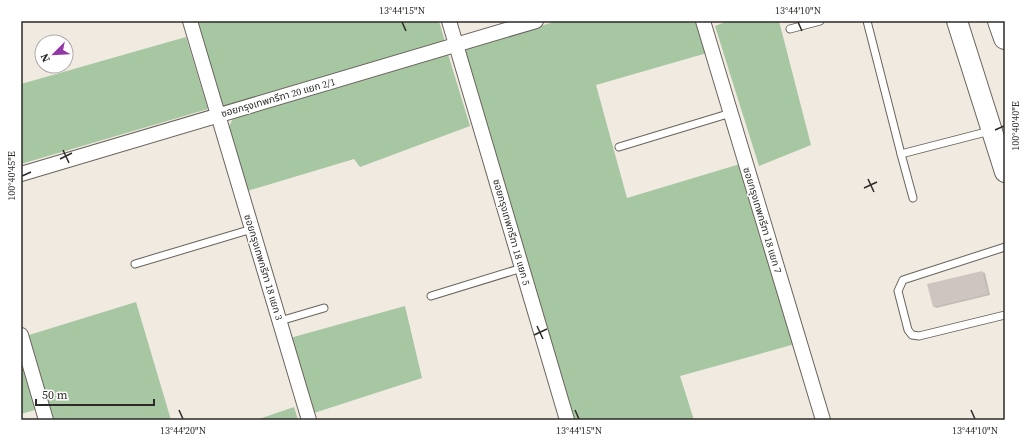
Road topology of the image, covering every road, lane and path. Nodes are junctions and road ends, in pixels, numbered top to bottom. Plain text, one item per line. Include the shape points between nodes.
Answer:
1 (190, 21) edge
2 (449, 21) edge
3 (536, 21) edge
4 (703, 21) edge
5 (820, 21) edge
6 (867, 21) edge
7 (957, 21) edge
8 (1000, 21) edge
9 (790, 29) dead end
10 (1005, 38) edge
11 (456, 44) junction
12 (731, 112) junction
13 (218, 114) junction
14 (992, 131) junction
15 (619, 147) dead end
16 (901, 154) junction
17 (1005, 172) edge
18 (21, 174) edge
19 (913, 198) dead end
20 (252, 229) junction
21 (1005, 247) edge
22 (135, 264) dead end
23 (522, 268) junction
24 (431, 296) dead end
25 (324, 308) dead end
26 (1005, 316) edge
27 (280, 321) junction
28 (21, 335) edge
29 (46, 420) edge
30 (309, 420) edge
31 (567, 420) edge
32 (823, 420) edge

1 - 13 street, ซอยกรุงเทพกรีฑา 18 แยก 3
2 - 11 street, ซอยกรุงเทพกรีฑา 18 แยก 5
3 - 11 street, ซอยกรุงเทพกรีฑา 20 แยก 2/1
4 - 12 street, ซอยกรุงเทพกรีฑา 18 แยก 7
5 - 9 lane
6 - 16 lane
7 - 14 main road
8 - 10 highway
11 - 13 street, ซอยกรุงเทพกรีฑา 20 แยก 2/1
11 - 23 street, ซอยกรุงเทพกรีฑา 18 แยก 5
12 - 15 lane
12 - 32 street, ซอยกรุงเทพกรีฑา 18 แยก 7
13 - 18 street, ซอยกรุงเทพกรีฑา 20 แยก 2/1
13 - 20 street, ซอยกรุงเทพกรีฑา 18 แยก 3
14 - 16 lane
14 - 17 main road
16 - 19 lane
20 - 22 lane
20 - 27 street, ซอยกรุงเทพกรีฑา 18 แยก 3
21 - 26 lane via 903,280 898,291 908,330 912,335 919,336
23 - 24 lane
23 - 31 street, ซอยกรุงเทพกรีฑา 18 แยก 5
25 - 27 lane
27 - 30 street, ซอยกรุงเทพกรีฑา 18 แยก 3
28 - 29 street

